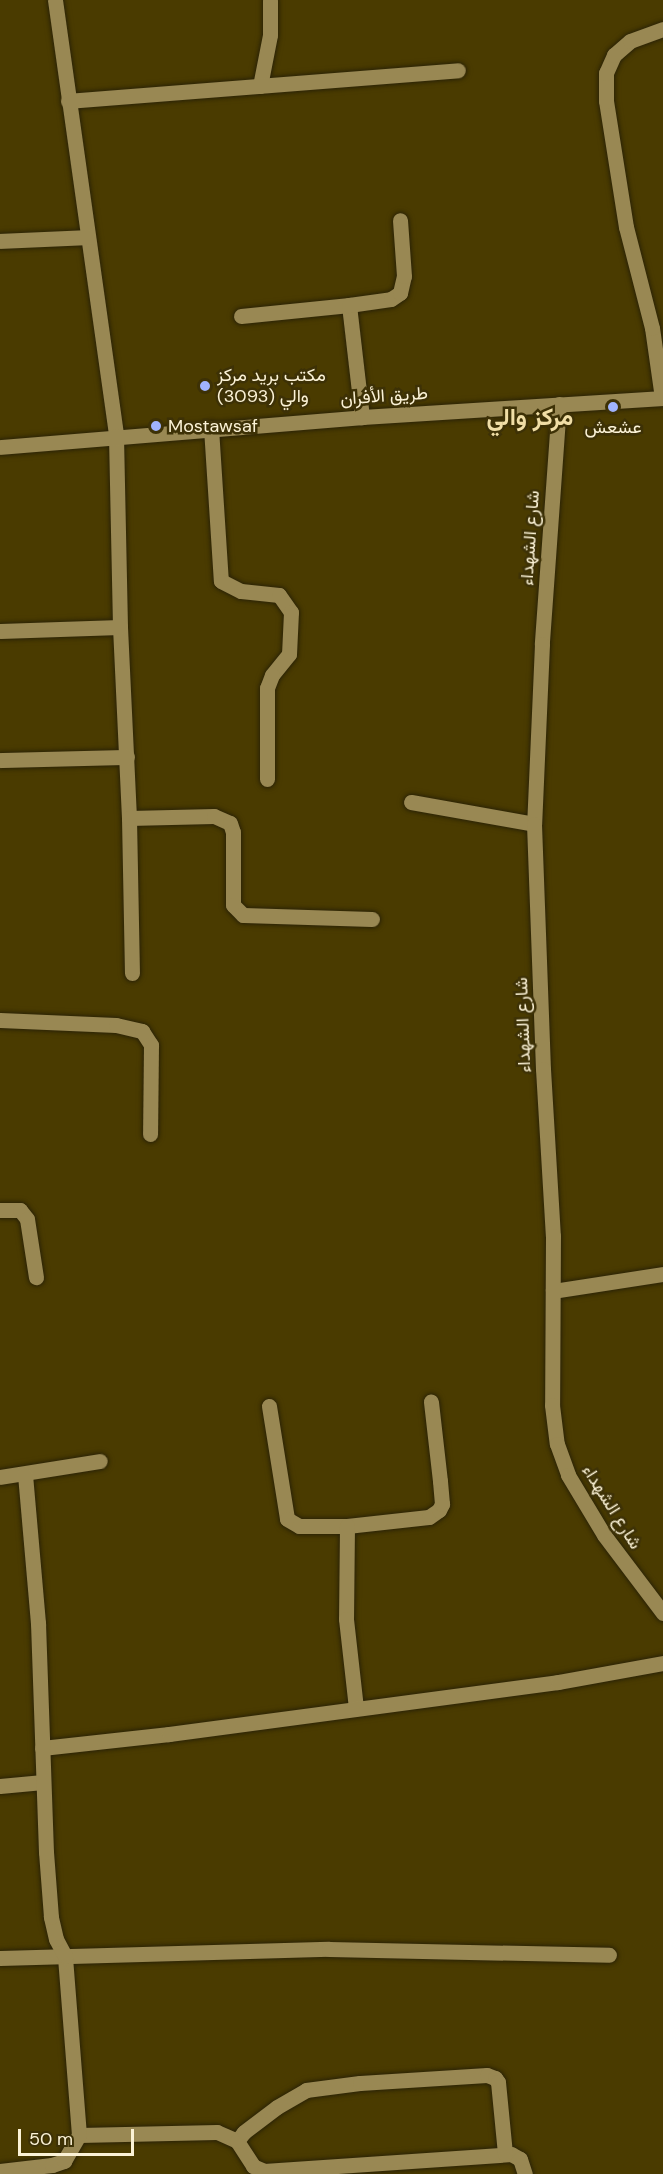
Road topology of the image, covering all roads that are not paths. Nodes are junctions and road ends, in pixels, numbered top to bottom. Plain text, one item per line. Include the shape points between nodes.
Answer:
1 (55, 0) edge
2 (270, 0) edge
3 (663, 29) edge
4 (458, 70) dead end
5 (260, 86) junction
6 (68, 101) junction
7 (400, 220) dead end
8 (88, 237) junction
9 (0, 241) edge
10 (349, 305) junction
11 (241, 316) dead end
12 (662, 398) edge
13 (559, 404) junction
14 (362, 417) junction
15 (211, 428) junction
16 (116, 436) junction
17 (0, 447) edge
18 (120, 627) junction
19 (0, 631) edge
20 (127, 757) junction
21 (0, 760) edge
22 (267, 779) dead end
23 (411, 802) dead end
24 (129, 818) junction
25 (534, 824) junction
26 (372, 919) dead end
27 (132, 973) dead end
28 (0, 1020) edge
29 (150, 1134) dead end
30 (0, 1210) edge
31 (663, 1275) edge
32 (36, 1276) dead end
33 (554, 1291) junction
34 (431, 1402) dead end
35 (268, 1406) dead end
36 (100, 1461) dead end
37 (26, 1475) junction
38 (0, 1477) edge
39 (347, 1526) junction
40 (663, 1614) edge
41 (663, 1663) edge
42 (356, 1708) junction
43 (42, 1748) junction
44 (43, 1782) junction
45 (0, 1786) edge
46 (609, 1955) dead end
47 (65, 1956) junction
48 (0, 1958) edge
49 (79, 2135) junction
50 (237, 2141) junction
51 (506, 2154) junction
52 (364, 2170) edge
53 (0, 2171) edge
54 (525, 2174) edge

1 - 6 street
2 - 5 street via 270,35
3 - 12 street via 630,41 614,55 606,73 606,101 626,227 652,328
4 - 5 street
5 - 6 street
6 - 8 street
7 - 10 street via 404,276 400,293
8 - 9 street
8 - 16 street
10 - 11 street
10 - 14 street
12 - 13 street, طريق الأفران
13 - 14 street, طريق الأفران
13 - 25 street, شارع الشهداء
14 - 15 street, طريق الأفران
15 - 16 street, طريق الأفران
15 - 22 street via 221,581 241,591 279,595 291,612 289,654 267,688
16 - 17 street, طريق الأفران
16 - 18 street
18 - 19 street
18 - 20 street
20 - 21 street
20 - 24 street
23 - 25 street
24 - 26 street via 214,816 230,823 233,905 243,915
24 - 27 street
25 - 33 street, شارع الشهداء
28 - 29 street via 116,1025 142,1031 151,1045
30 - 32 street via 21,1210 27,1219
31 - 33 street
33 - 40 street, شارع الشهداء via 552,1405 556,1444 568,1475 604,1535
34 - 39 street via 440,1481 439,1510 429,1517
35 - 39 street via 288,1519 298,1526
36 - 37 street
37 - 38 street
37 - 43 street via 38,1623
39 - 42 street via 346,1619
41 - 42 street via 558,1682
42 - 43 street
43 - 44 street
44 - 45 street
44 - 47 street via 51,1917
46 - 47 street via 329,1949
47 - 48 street
47 - 49 street
49 - 50 street via 217,2132
49 - 53 street via 63,2160 52,2165
50 - 51 street via 277,2107 306,2090 487,2075 498,2082
50 - 52 street via 258,2170
51 - 52 street
51 - 54 street via 520,2160

